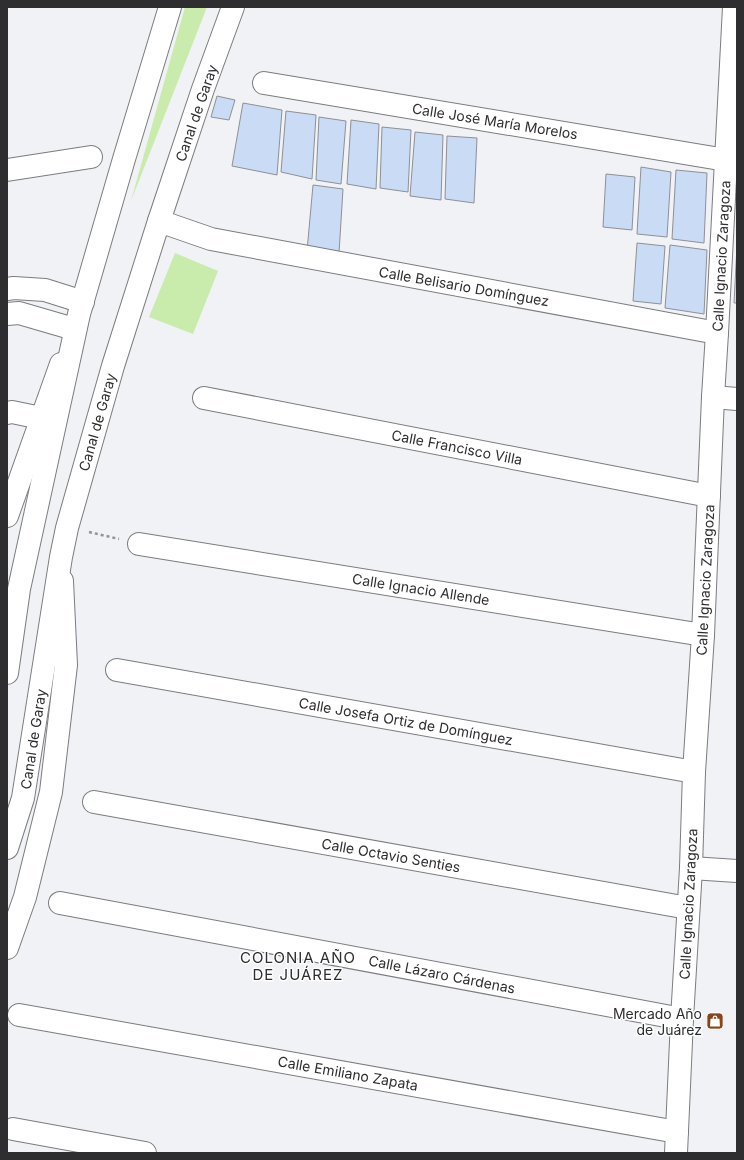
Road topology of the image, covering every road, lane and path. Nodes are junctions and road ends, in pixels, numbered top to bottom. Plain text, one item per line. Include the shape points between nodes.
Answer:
1 (170, 7) edge
2 (233, 7) edge
3 (734, 7) edge
4 (264, 83) dead end
5 (91, 157) dead end
6 (726, 160) junction
7 (7, 170) edge
8 (159, 221) junction
9 (11, 288) edge
10 (13, 313) edge
11 (79, 315) junction
12 (717, 333) junction
13 (713, 397) junction
14 (204, 398) dead end
15 (737, 399) edge
16 (7, 413) edge
17 (41, 418) junction
18 (709, 496) junction
19 (7, 516) edge
20 (67, 528) junction
21 (139, 544) joint
22 (61, 557) junction
23 (703, 635) junction
24 (117, 670) dead end
25 (7, 673) edge
26 (694, 772) junction
27 (94, 802) dead end
28 (7, 848) edge
29 (691, 868) junction
30 (737, 871) edge
31 (60, 903) dead end
32 (688, 908) junction
33 (7, 948) edge
34 (18, 1015) dead end
35 (682, 1019) junction
36 (13, 1129) dead end
37 (677, 1132) junction
38 (146, 1153) edge
39 (676, 1153) edge

1 - 11 main road
2 - 8 main road, Canal de Garay
3 - 6 main road, Calle Ignacio Zaragoza
4 - 6 main road, Calle José María Morelos
5 - 7 main road
6 - 12 main road, Calle Ignacio Zaragoza
8 - 12 main road, Calle Belisario Domínguez via 211,239
8 - 20 main road, Canal de Garay via 113,366
9 - 10 main road
9 - 11 main road via 45,290
10 - 11 main road
11 - 17 main road
11 - 25 main road via 20,589
12 - 13 main road, Calle Ignacio Zaragoza
13 - 15 main road
13 - 18 main road, Calle Ignacio Zaragoza
14 - 18 main road, Calle Francisco Villa
16 - 17 main road
17 - 19 main road
18 - 23 main road, Calle Ignacio Zaragoza
20 - 21 path
20 - 22 main road, Canal de Garay
21 - 23 main road, Calle Ignacio Allende
22 - 28 main road, Canal de Garay via 24,798
22 - 33 main road via 66,665 51,792 24,898
23 - 26 main road, Calle Ignacio Zaragoza
24 - 26 main road, Calle Josefa Ortiz de Domínguez
26 - 29 main road, Calle Ignacio Zaragoza
27 - 32 main road, Calle Octavio Senties
29 - 30 main road
29 - 32 main road, Calle Ignacio Zaragoza
31 - 35 main road, Calle Lázaro Cárdenas
32 - 35 main road, Calle Ignacio Zaragoza
34 - 37 main road, Calle Emiliano Zapata
35 - 37 main road, Calle Ignacio Zaragoza
36 - 38 main road
37 - 39 main road, Calle Ignacio Zaragoza

